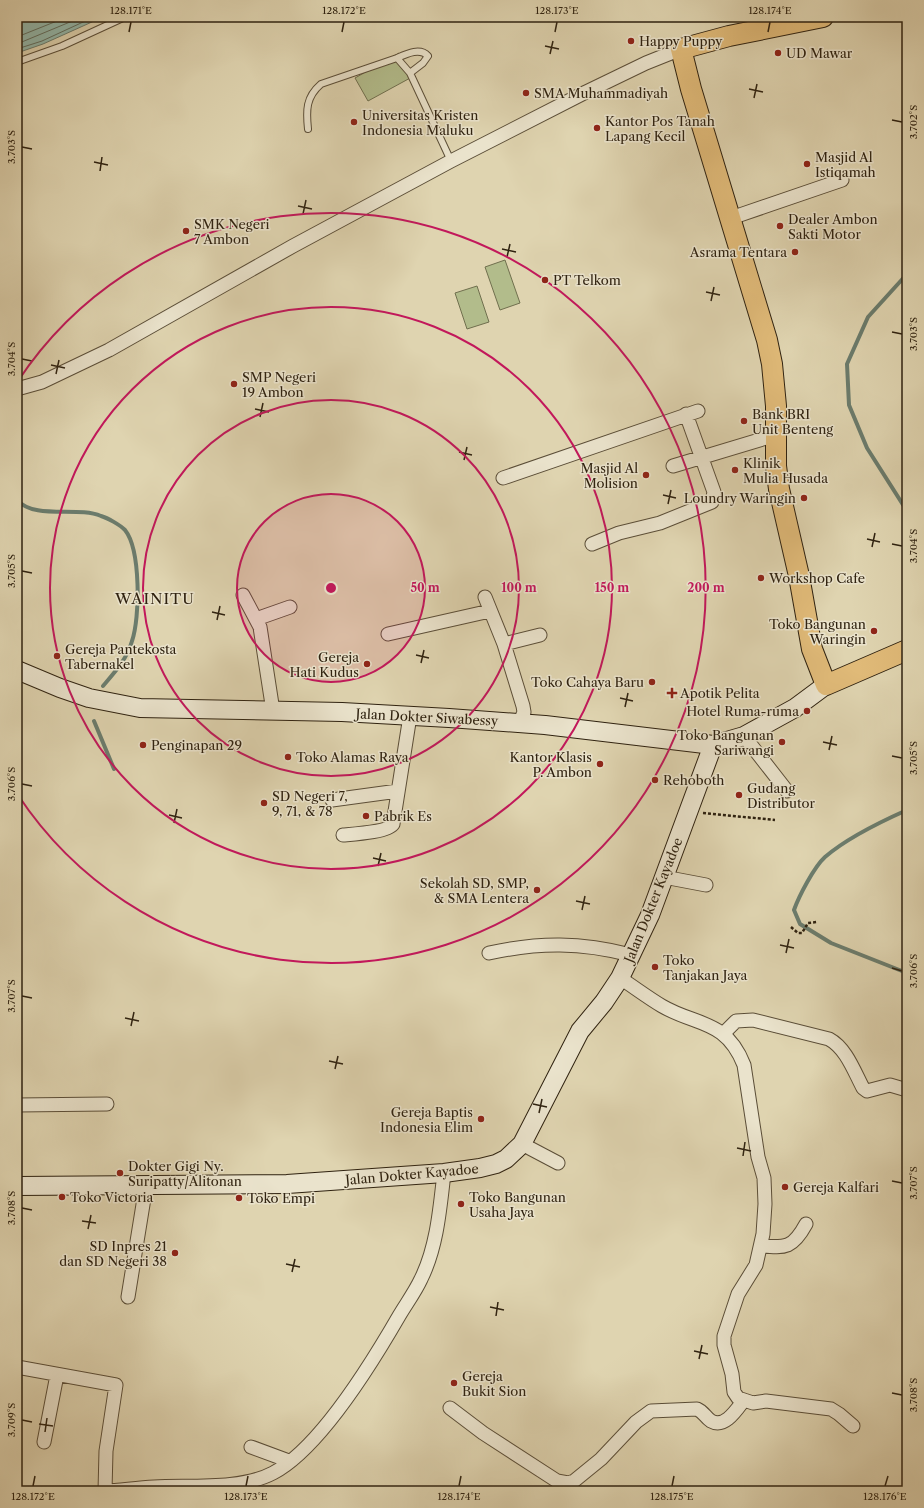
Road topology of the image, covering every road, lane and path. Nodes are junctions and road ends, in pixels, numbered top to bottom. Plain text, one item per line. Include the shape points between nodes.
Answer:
1 (125, 17) edge
2 (823, 17) edge
3 (681, 49) junction
4 (397, 58) junction
5 (17, 62) edge
6 (410, 72) junction
7 (308, 129) dead end
8 (451, 161) junction
9 (842, 180) dead end
10 (731, 218) junction
11 (17, 389) edge
12 (776, 435) junction
13 (703, 457) junction
14 (673, 466) dead end
15 (503, 478) dead end
16 (592, 544) dead end
17 (243, 595) dead end
18 (485, 597) dead end
19 (290, 607) dead end
20 (490, 612) junction
21 (256, 619) junction
22 (388, 634) dead end
23 (540, 635) dead end
24 (504, 644) junction
25 (907, 650) edge
26 (17, 670) edge
27 (826, 684) junction
28 (273, 711) junction
29 (410, 716) junction
30 (520, 722) junction
31 (744, 736) junction
32 (713, 745) junction
33 (398, 791) junction
34 (787, 791) dead end
35 (332, 800) dead end
36 (688, 812) junction
37 (775, 820) dead end
38 (343, 835) dead end
39 (664, 878) junction
40 (706, 885) dead end
41 (817, 922) dead end
42 (791, 927) dead end
43 (488, 953) dead end
44 (631, 955) junction
45 (620, 978) junction
46 (723, 1034) junction
47 (907, 1090) edge
48 (107, 1104) dead end
49 (17, 1105) edge
50 (522, 1144) junction
51 (558, 1163) dead end
52 (444, 1173) junction
53 (17, 1186) edge
54 (146, 1186) junction
55 (806, 1224) dead end
56 (761, 1246) junction
57 (128, 1297) dead end
58 (17, 1368) edge
59 (57, 1375) junction
60 (744, 1400) junction
61 (450, 1408) dead end
62 (853, 1426) dead end
63 (44, 1442) dead end
64 (251, 1447) dead end
65 (289, 1461) junction
66 (556, 1486) edge
67 (98, 1491) edge
68 (110, 1491) edge

1 - 5 lane via 62,46
2 - 3 main road via 729,36
3 - 8 street via 586,92
3 - 10 main road
4 - 6 lane
4 - 6 lane via 418,51 428,56
4 - 7 lane via 321,84 308,101
6 - 8 lane
8 - 11 street via 293,246 109,350 42,382
9 - 10 street
10 - 12 main road via 772,364
12 - 13 street
12 - 27 main road via 776,466 782,504 812,648
13 - 14 street
13 - 15 street via 692,413
13 - 16 street via 714,492 712,502 660,523 619,533
17 - 21 street
18 - 20 street
19 - 21 street
20 - 22 street
20 - 24 street
21 - 28 street via 260,627
23 - 24 street
24 - 30 street via 523,706 524,712
25 - 27 main road
26 - 28 street, Jalan Dokter Siwabessy via 60,688 118,705 158,709
27 - 31 street, Jalan Dokter Siwabessy via 795,708
28 - 29 street, Jalan Dokter Siwabessy
29 - 30 street, Jalan Dokter Siwabessy
29 - 33 street
30 - 32 street, Jalan Dokter Siwabessy
31 - 32 street, Jalan Dokter Siwabessy
31 - 34 street
32 - 36 street, Jalan Dokter Kayadoe
33 - 35 street
33 - 38 street via 391,827
36 - 37 path
36 - 39 street, Jalan Dokter Kayadoe
39 - 40 street
39 - 44 street, Jalan Dokter Kayadoe
41 - 42 path via 808,923 802,933
43 - 44 street via 531,945 554,944 596,947
44 - 45 street, Jalan Dokter Kayadoe
45 - 46 street via 662,1006 704,1022
45 - 50 street, Jalan Dokter Kayadoe via 580,1031
46 - 47 street via 736,1021 753,1020 829,1039 841,1049 867,1091 890,1086
46 - 56 street via 740,1053 746,1072 758,1157 764,1178
48 - 49 street
50 - 51 street
50 - 52 street, Jalan Dokter Kayadoe via 506,1159 496,1164
52 - 54 street, Jalan Dokter Kayadoe via 287,1184
52 - 65 street via 437,1224 421,1279 377,1354 349,1393 313,1439
53 - 54 street, Jalan Dokter Kayadoe
54 - 57 street
55 - 56 street via 794,1243 787,1246
56 - 60 street via 753,1269 738,1294 724,1336 734,1392 738,1398
58 - 59 street
59 - 63 street
59 - 68 street via 116,1385 106,1451
60 - 62 street via 753,1403 806,1405 831,1409
60 - 66 street via 728,1418 716,1422 703,1411 651,1411 574,1481
61 - 66 street
64 - 65 street
65 - 68 street via 273,1473 241,1482
67 - 68 street

